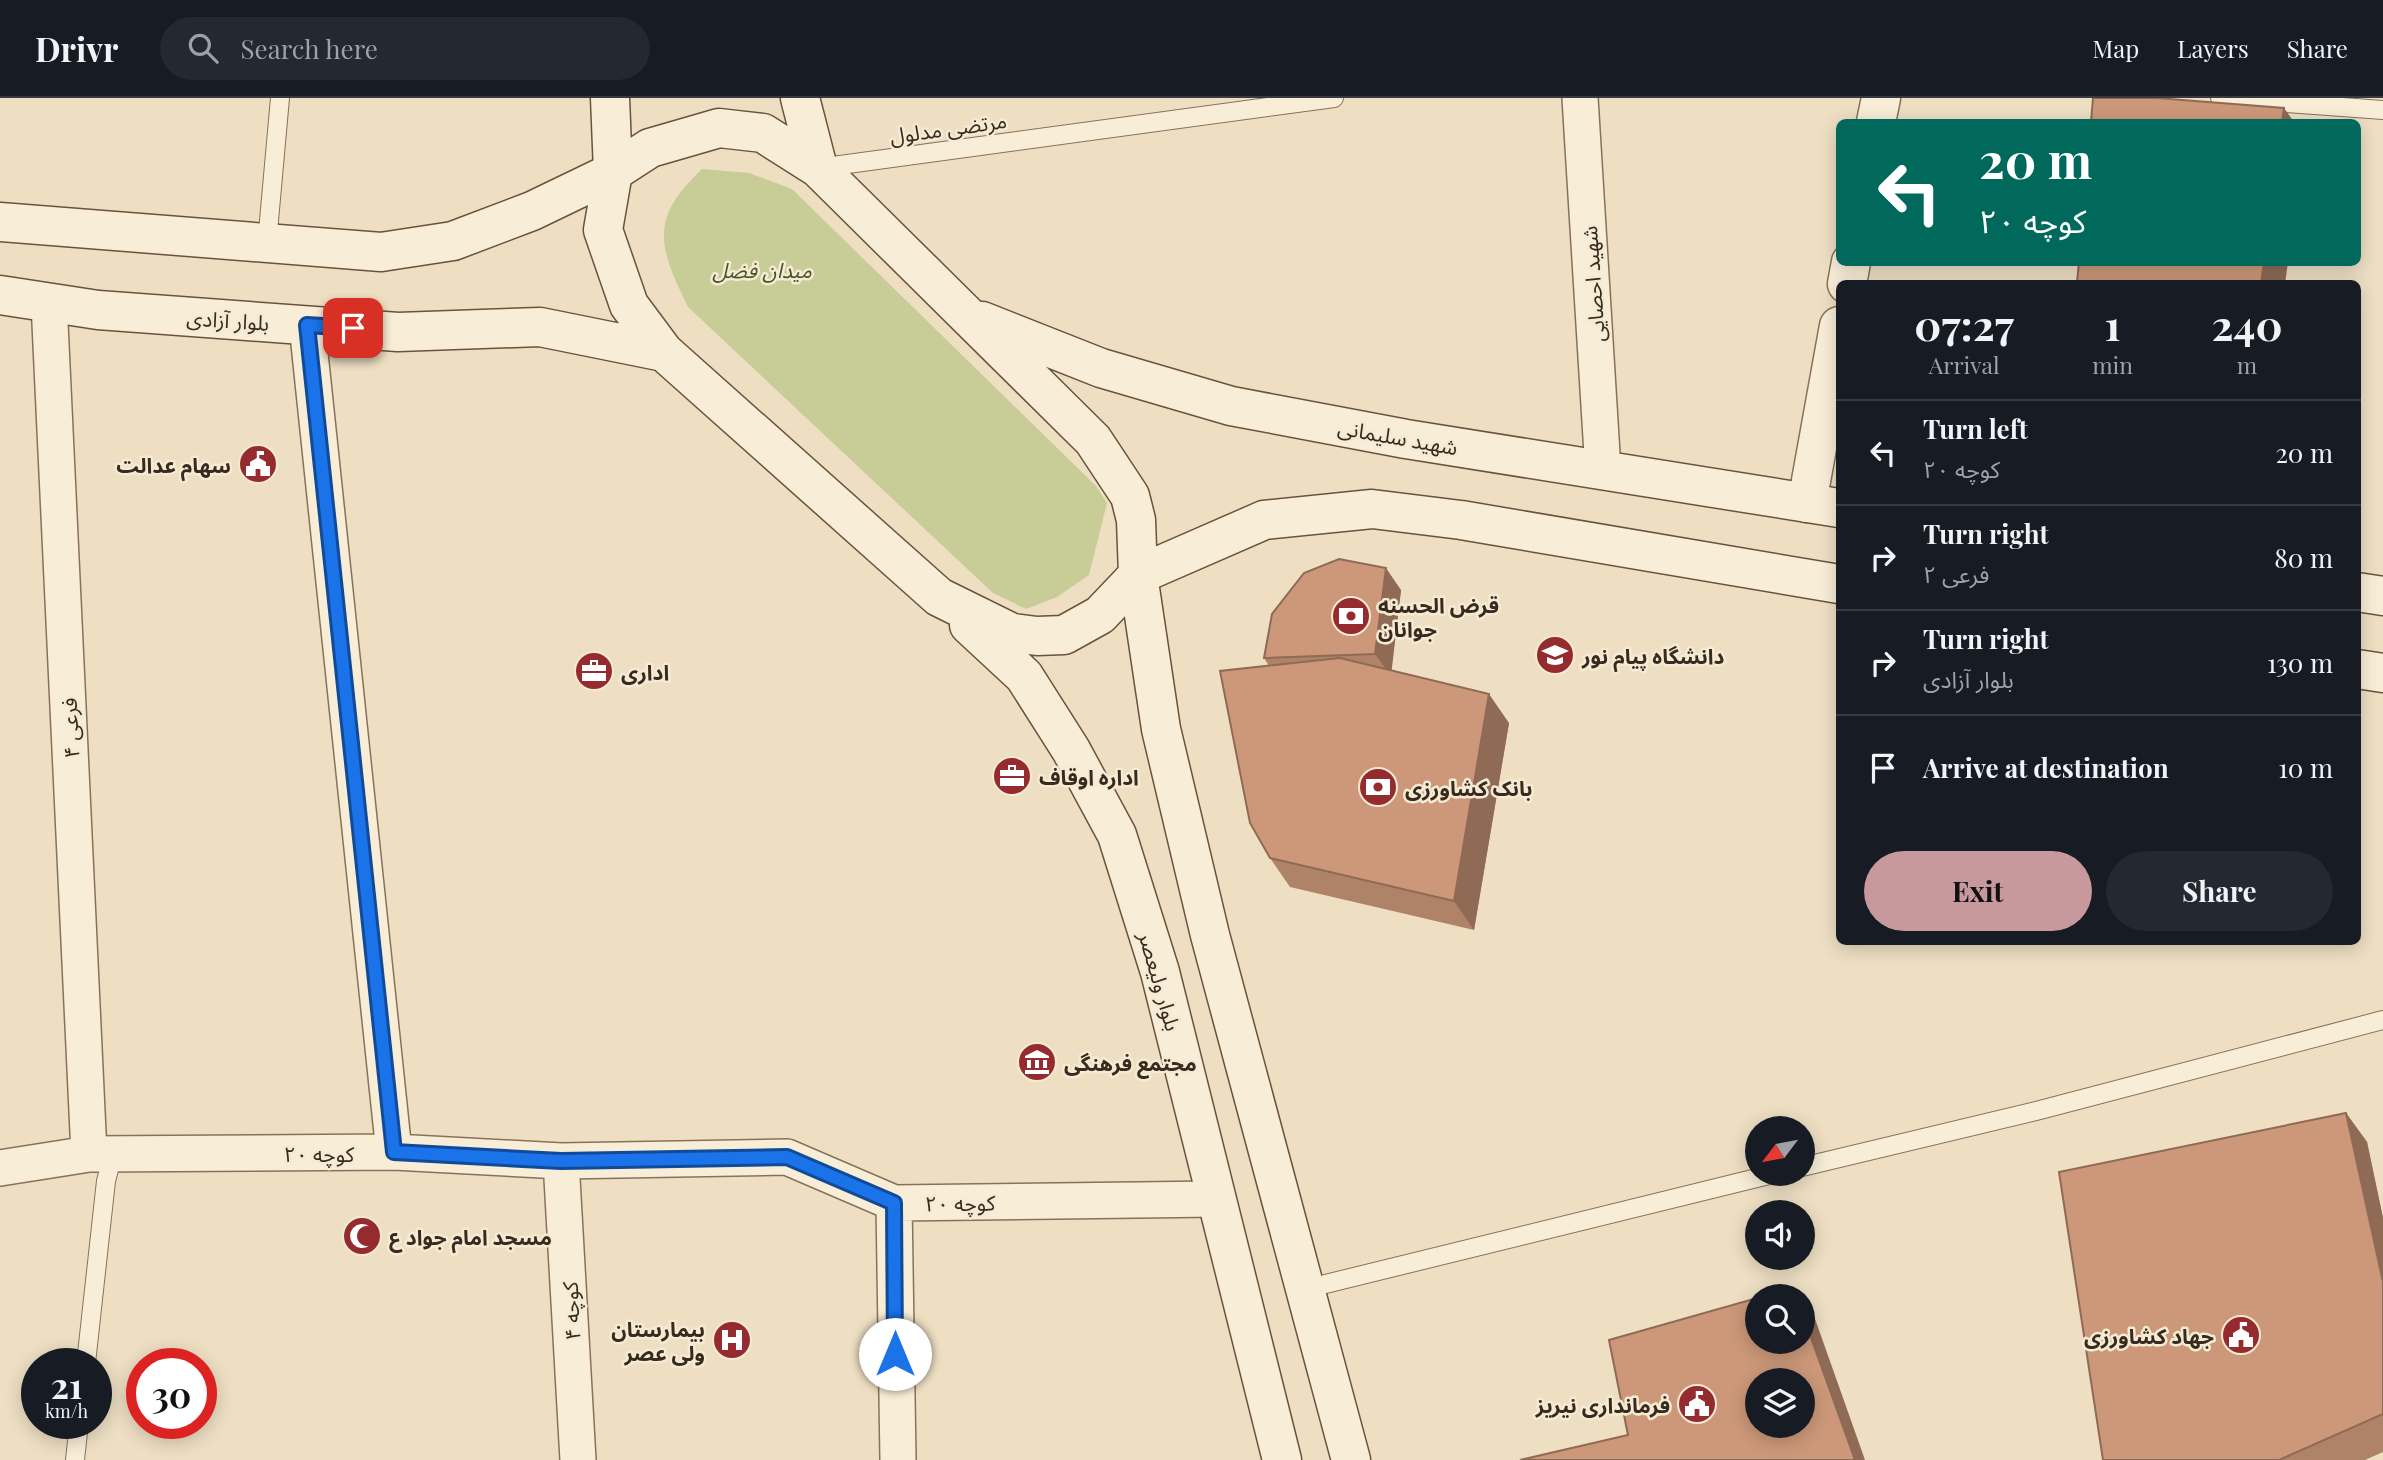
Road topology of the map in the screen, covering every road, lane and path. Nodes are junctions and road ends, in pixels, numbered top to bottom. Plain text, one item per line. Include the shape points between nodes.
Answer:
1 (280, 98) edge
2 (610, 98) edge
3 (800, 98) edge
4 (1334, 98) edge
5 (1580, 98) edge
6 (1881, 98) edge
7 (2220, 98) edge
8 (2324, 101) edge
9 (2383, 110) edge
10 (1877, 119) edge
11 (818, 167) junction
12 (613, 172) junction
13 (0, 222) edge
14 (267, 243) junction
15 (0, 295) edge
16 (49, 302) junction
17 (968, 316) junction
18 (307, 325) junction
19 (664, 352) junction
20 (1836, 360) edge
21 (1603, 470) junction
22 (1823, 506) edge
23 (1138, 575) junction
24 (1836, 583) edge
25 (2361, 593) edge
26 (2383, 596) edge
27 (939, 597) junction
28 (2361, 670) edge
29 (2383, 673) edge
30 (2383, 1020) edge
31 (394, 1152) junction
32 (101, 1154) junction
33 (561, 1161) junction
34 (1815, 1164) edge
35 (0, 1168) edge
36 (1745, 1181) edge
37 (1217, 1199) junction
38 (894, 1203) junction
39 (1305, 1289) junction
40 (88, 1348) edge
41 (77, 1439) edge
42 (75, 1460) edge
43 (578, 1460) edge
44 (898, 1460) edge
45 (1282, 1460) edge
46 (1351, 1460) edge

1 - 14 lane
2 - 12 main road
3 - 11 main road
4 - 11 lane, مرتضی مدلول
5 - 21 street, شهید احصایی
6 - 10 main road
7 - 8 lane
8 - 9 lane
11 - 12 main road via 763,133 719,128 650,148
11 - 17 main road
12 - 14 main road via 532,211 453,241 381,252
12 - 19 main road via 603,230 629,305
13 - 14 main road
15 - 16 main road, بلوار آزادی
16 - 18 main road, بلوار آزادی via 99,310
16 - 32 street, فرعی ۴
17 - 21 main road, شهید سلیمانی via 1101,368 1231,406
17 - 23 main road via 1093,440 1118,476 1130,496 1136,520
18 - 19 main road, بلوار آزادی via 398,332 540,327
18 - 31 street
19 - 27 main road
20 - 22 main road
21 - 22 main road, شهید سلیمانی
23 - 24 main road via 1264,520 1371,509
23 - 27 main road via 1100,615 1064,635 1012,633
23 - 39 main road via 1161,729 1210,934
25 - 26 main road
27 - 37 main road, بلوار ولیعصر via 1024,676 1117,835 1160,972
28 - 29 main road
30 - 34 lane
31 - 32 street, کوچه ۲۰
31 - 33 street, کوچه ۲۰
32 - 35 street, کوچه ۲۰
32 - 40 lane via 106,1181
33 - 38 street, کوچه ۲۰ via 787,1157
33 - 43 street, کوچه ۴
36 - 39 lane
37 - 38 street, کوچه ۲۰
37 - 45 main road, بلوار ولیعصر
38 - 44 street
39 - 46 main road
41 - 42 lane

